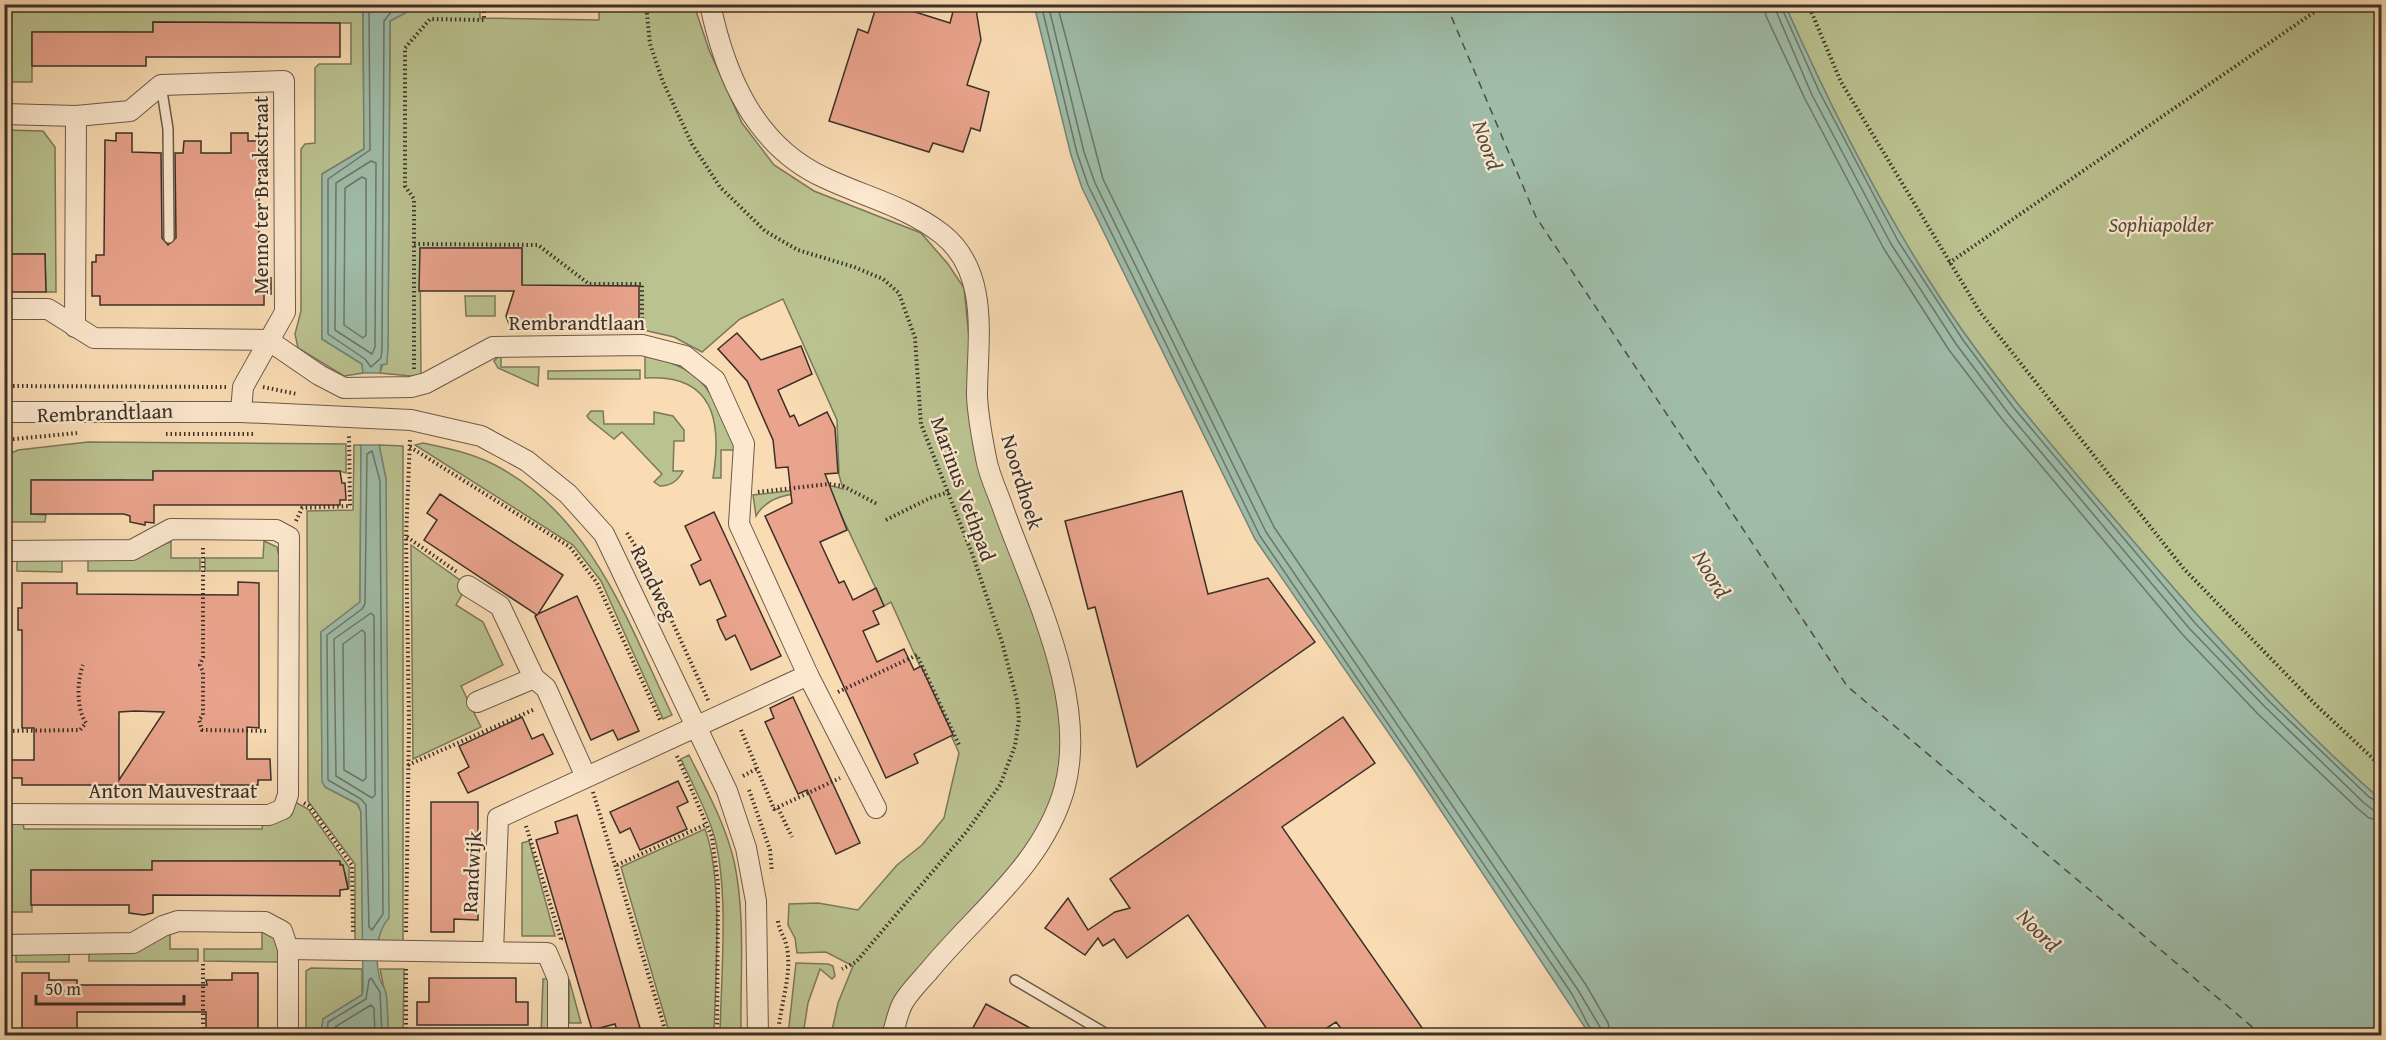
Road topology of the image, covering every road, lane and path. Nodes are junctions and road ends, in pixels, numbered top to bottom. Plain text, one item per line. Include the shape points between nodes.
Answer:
1 (484, 4) edge
2 (646, 4) edge
3 (710, 4) edge
4 (1808, 4) edge
5 (2326, 4) edge
6 (161, 85) junction
7 (4, 114) edge
8 (76, 116) junction
9 (169, 238) dead end
10 (414, 244) junction
11 (1949, 263) junction
12 (4, 309) edge
13 (75, 327) junction
14 (268, 339) junction
15 (651, 346) junction
16 (4, 386) edge
17 (243, 387) junction
18 (411, 387) junction
19 (4, 412) edge
20 (241, 412) junction
21 (353, 426) junction
22 (80, 433) dead end
23 (161, 434) dead end
24 (243, 434) dead end
25 (420, 438) dead end
26 (4, 440) edge
27 (410, 447) junction
28 (739, 491) junction
29 (949, 492) junction
30 (878, 504) dead end
31 (886, 520) dead end
32 (203, 530) junction
33 (289, 537) junction
34 (406, 537) junction
35 (4, 551) edge
36 (468, 586) joint
37 (83, 665) dead end
38 (808, 675) junction
39 (534, 678) junction
40 (821, 700) junction
41 (552, 701) junction
42 (477, 702) dead end
43 (698, 727) junction
44 (741, 730) dead end
45 (4, 731) edge
46 (288, 731) junction
47 (670, 740) junction
48 (959, 745) dead end
49 (408, 765) junction
50 (2382, 767) edge
51 (758, 768) junction
52 (856, 770) junction
53 (743, 776) dead end
54 (586, 777) junction
55 (288, 795) junction
56 (520, 808) junction
57 (778, 808) junction
58 (876, 808) dead end
59 (4, 814) edge
60 (706, 824) junction
61 (792, 837) dead end
62 (617, 866) junction
63 (4, 945) edge
64 (288, 949) junction
65 (354, 951) junction
66 (396, 952) junction
67 (493, 952) junction
68 (547, 953) junction
69 (203, 964) dead end
70 (842, 969) dead end
71 (1015, 980) dead end
72 (203, 1035) edge
73 (288, 1035) edge
74 (406, 1035) edge
75 (558, 1035) edge
76 (667, 1035) edge
77 (717, 1035) edge
78 (758, 1035) edge
79 (892, 1035) edge
80 (1110, 1035) edge

1 - 10 path via 484,20 430,19 405,48 405,186 414,199
2 - 29 path, Marinus Vethpad via 650,44 663,82 692,144 720,187 765,231 790,245 883,279 898,292 915,338 921,424
3 - 79 street, Noordhoek via 734,78 763,133 800,165 826,179 915,214 945,236 967,265 978,303 977,401 986,461 1063,675 1070,712 1071,753 1052,823 1007,887 938,959 904,1002
4 - 11 path via 1841,82
5 - 11 path
6 - 8 street via 130,111
6 - 9 lane via 168,129
6 - 14 street, Menno ter Braakstraat via 284,81 285,312
7 - 8 street
8 - 13 street
10 - 15 path via 538,244 589,284 642,284
10 - 18 path
11 - 50 path via 1980,312 2184,569
12 - 13 street via 48,309
13 - 14 street via 94,338
14 - 17 street, Menno ter Braakstraat
14 - 18 street, Rembrandtlaan via 344,388
15 - 18 street, Rembrandtlaan via 493,347
15 - 28 street, Rembrandtlaan via 686,356 715,380 744,444
16 - 17 path, Rembrandtlaan
17 - 20 street, Menno ter Braakstraat
19 - 20 street, Rembrandtlaan
20 - 21 street, Randweg
21 - 33 path via 350,506 302,508
21 - 43 street, Randweg via 411,420 481,436 527,461 568,494 604,534
22 - 26 path, Rembrandtlaan
23 - 24 path, Rembrandtlaan
25 - 27 path via 410,436
27 - 34 path
27 - 47 path via 570,546 597,583
28 - 30 path via 836,485
28 - 38 street, Rembrandtlaan via 739,524
29 - 31 path
29 - 70 path, Marinus Vethpad via 1002,642 1017,700 1015,746 1000,785 967,831 856,962
32 - 33 street via 276,530
32 - 35 street via 171,530 132,550
32 - 46 path via 203,715 199,720 202,730
33 - 46 street, Anton Mauvestraat
34 - 36 path via 464,577
34 - 49 path
36 - 39 street via 500,606
37 - 45 path via 80,713 86,723 80,730
38 - 40 street, Rembrandtlaan
38 - 43 street, Randwijk
39 - 41 street via 546,688
39 - 42 street
40 - 48 path via 917,655
40 - 52 street, Rembrandtlaan
41 - 49 path
41 - 54 street
43 - 47 street, Randwijk
43 - 78 street, Randweg via 727,791 746,848 756,901
44 - 51 path
46 - 55 street, Anton Mauvestraat
47 - 54 street, Randwijk
47 - 60 path
49 - 66 path
51 - 53 path
51 - 57 path via 774,809
52 - 57 path
52 - 58 street, Rembrandtlaan
54 - 56 street, Randwijk
54 - 62 path via 598,802
55 - 59 street, Anton Mauvestraat via 283,809 269,815
55 - 65 path via 309,806 352,865
56 - 67 street, Randwijk via 498,818
56 - 68 path via 561,939
57 - 61 path
60 - 62 path
60 - 77 path via 712,837 718,883
62 - 76 path
63 - 64 street via 133,943 178,921 255,921 282,931
64 - 65 street
64 - 73 street
65 - 66 street
66 - 67 street
66 - 74 path
67 - 68 street
68 - 75 street via 558,979
69 - 72 path
71 - 80 lane

